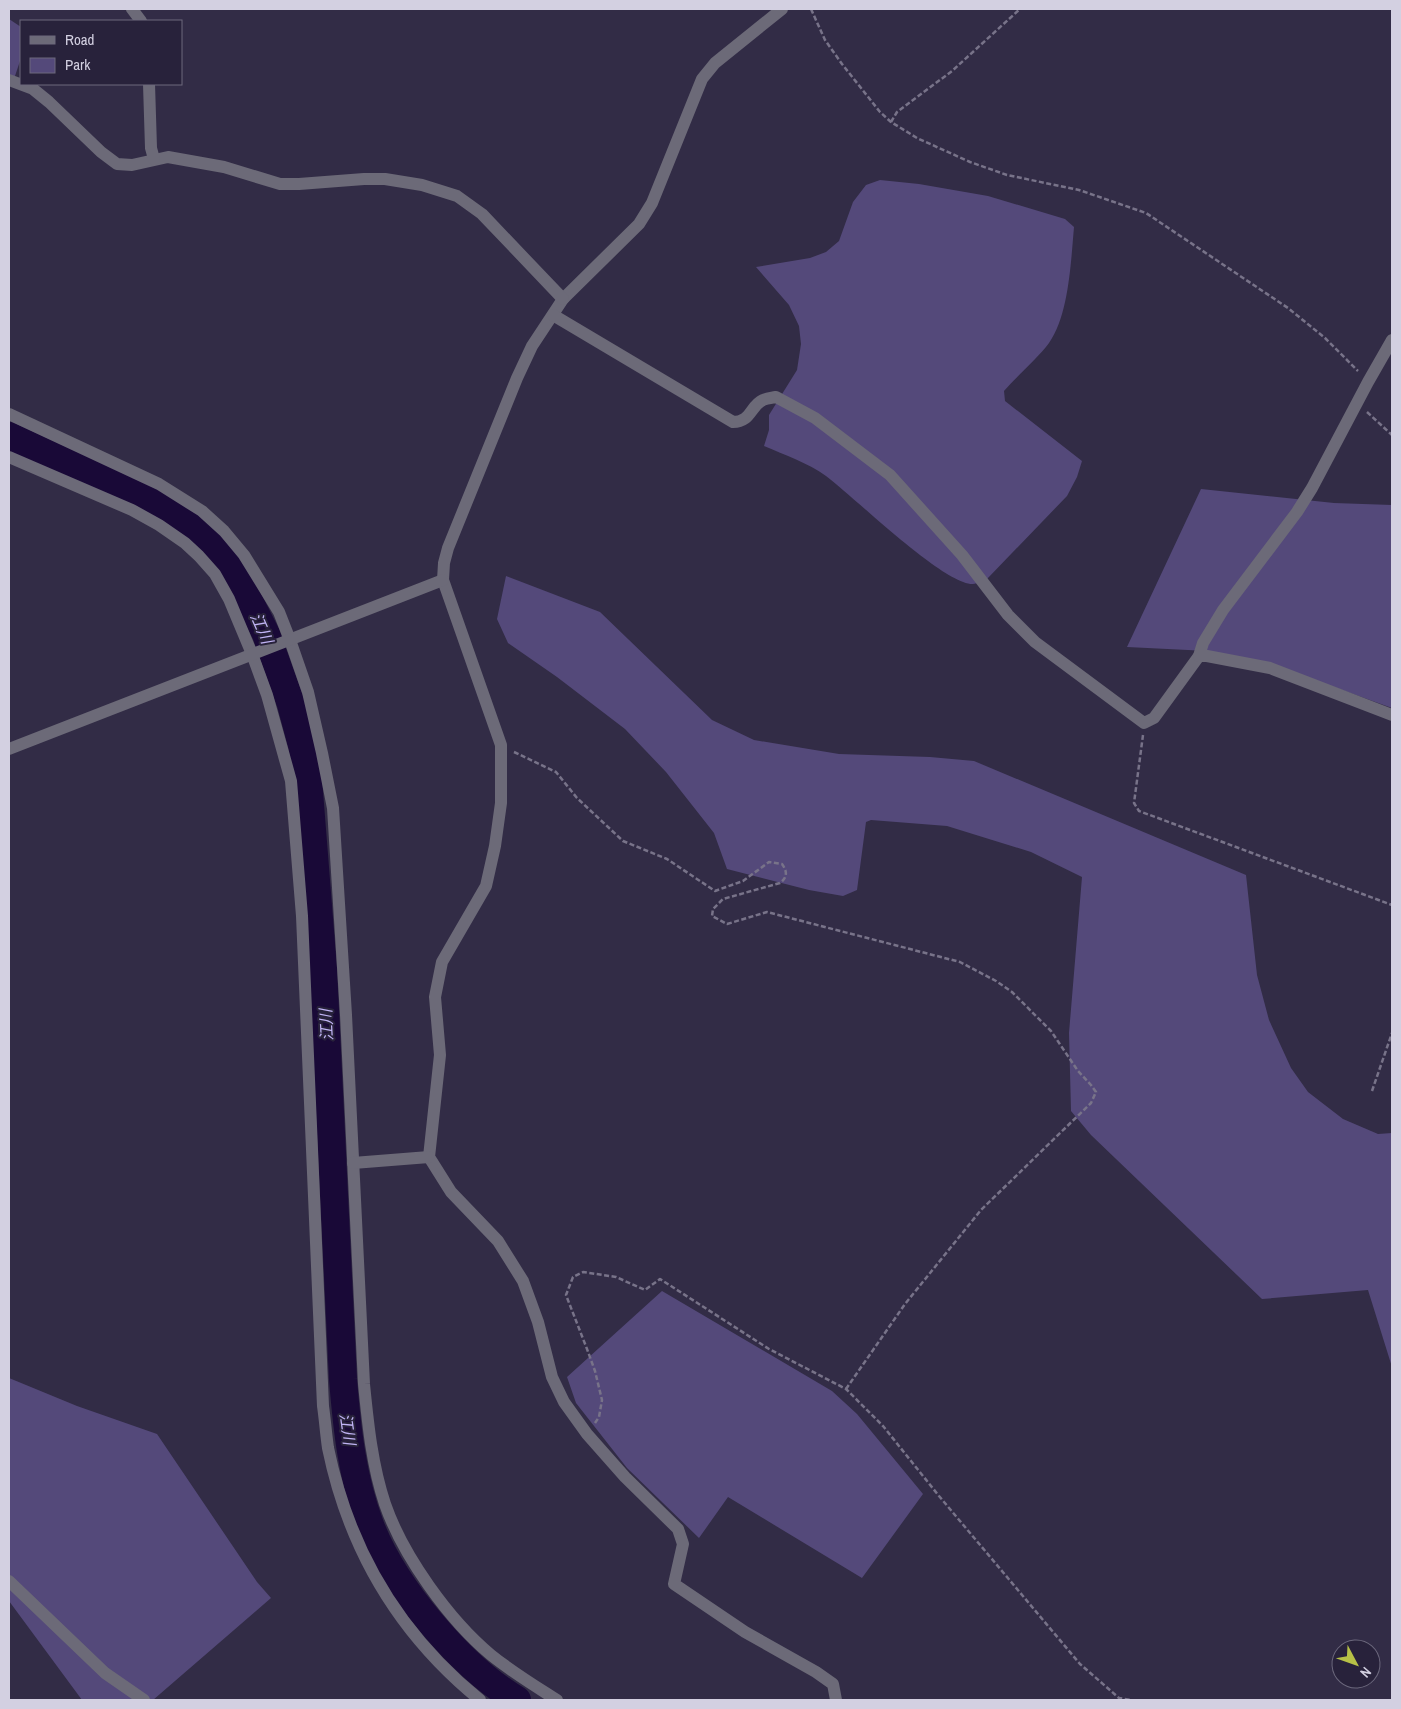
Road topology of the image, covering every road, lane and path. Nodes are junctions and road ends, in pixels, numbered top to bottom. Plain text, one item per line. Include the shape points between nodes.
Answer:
1 (132, 9) edge
2 (782, 9) edge
3 (811, 9) edge
4 (1020, 9) edge
5 (139, 20) edge
6 (22, 85) edge
7 (149, 85) edge
8 (891, 122) junction
9 (154, 159) junction
10 (563, 299) junction
11 (553, 315) junction
12 (1392, 340) edge
13 (1368, 382) junction
14 (1357, 403) junction
15 (9, 414) edge
16 (1392, 435) edge
17 (9, 457) edge
18 (443, 580) junction
19 (287, 641) junction
20 (255, 653) junction
21 (1198, 656) junction
22 (1392, 716) edge
23 (1144, 723) junction
24 (501, 745) junction
25 (9, 749) edge
26 (1392, 905) edge
27 (1392, 1033) edge
28 (1372, 1092) dead end
29 (429, 1157) junction
30 (353, 1163) junction
31 (846, 1389) junction
32 (587, 1434) junction
33 (9, 1581) edge
34 (144, 1700) edge
35 (480, 1700) edge
36 (557, 1700) edge
37 (836, 1700) edge
38 (1131, 1700) edge

1 - 5 street
2 - 10 street via 715,63 702,79 652,203 639,224
3 - 8 path via 825,40
4 - 8 path via 952,71 898,112
6 - 9 street via 49,102 117,164 132,165
7 - 9 street
8 - 13 path via 917,138 970,162 1007,175 1078,190 1146,213 1295,313
9 - 10 street via 168,157 224,167 280,184 385,179 422,185 457,196 482,214
10 - 11 street
11 - 18 street via 532,346 517,378 448,548
11 - 23 street via 733,422 745,419 761,400 776,397 816,418 890,475 962,555 1008,615 1035,642
12 - 13 street
13 - 14 street
14 - 16 path
14 - 21 street via 1297,512 1223,610
15 - 19 street via 159,484 202,512 244,555 278,612
17 - 20 street via 132,510 185,543 215,574
18 - 19 street
18 - 24 street
19 - 20 street
19 - 30 street via 308,692 332,808
20 - 25 street
20 - 35 street via 291,781 302,916 323,1406 328,1447 348,1518 383,1591 433,1658
21 - 22 street via 1270,668
21 - 23 street via 1154,718
23 - 26 path via 1134,803 1138,811
24 - 29 street via 501,803 486,886 442,962 435,996 440,1055
24 - 31 path via 556,772 577,798 623,841 667,859 715,891 743,881 769,862 782,864 786,874 780,883 723,899 713,909 712,916 727,924 767,912 960,962 996,981 1012,992 1051,1031 1096,1092 1091,1103 981,1210 905,1304
27 - 28 path
29 - 30 street
29 - 32 street via 451,1192 498,1241 523,1281 538,1322 552,1377 564,1402
30 - 36 street via 364,1384 370,1438 385,1504 420,1572 464,1629 490,1655
31 - 32 path via 768,1349 660,1279 645,1290 616,1277 583,1272 573,1277 566,1295 595,1371 602,1400 600,1417
31 - 38 path via 883,1426 1080,1664 1120,1698
32 - 37 street via 678,1529 683,1544 674,1584 745,1632 833,1684
33 - 34 street via 105,1673

